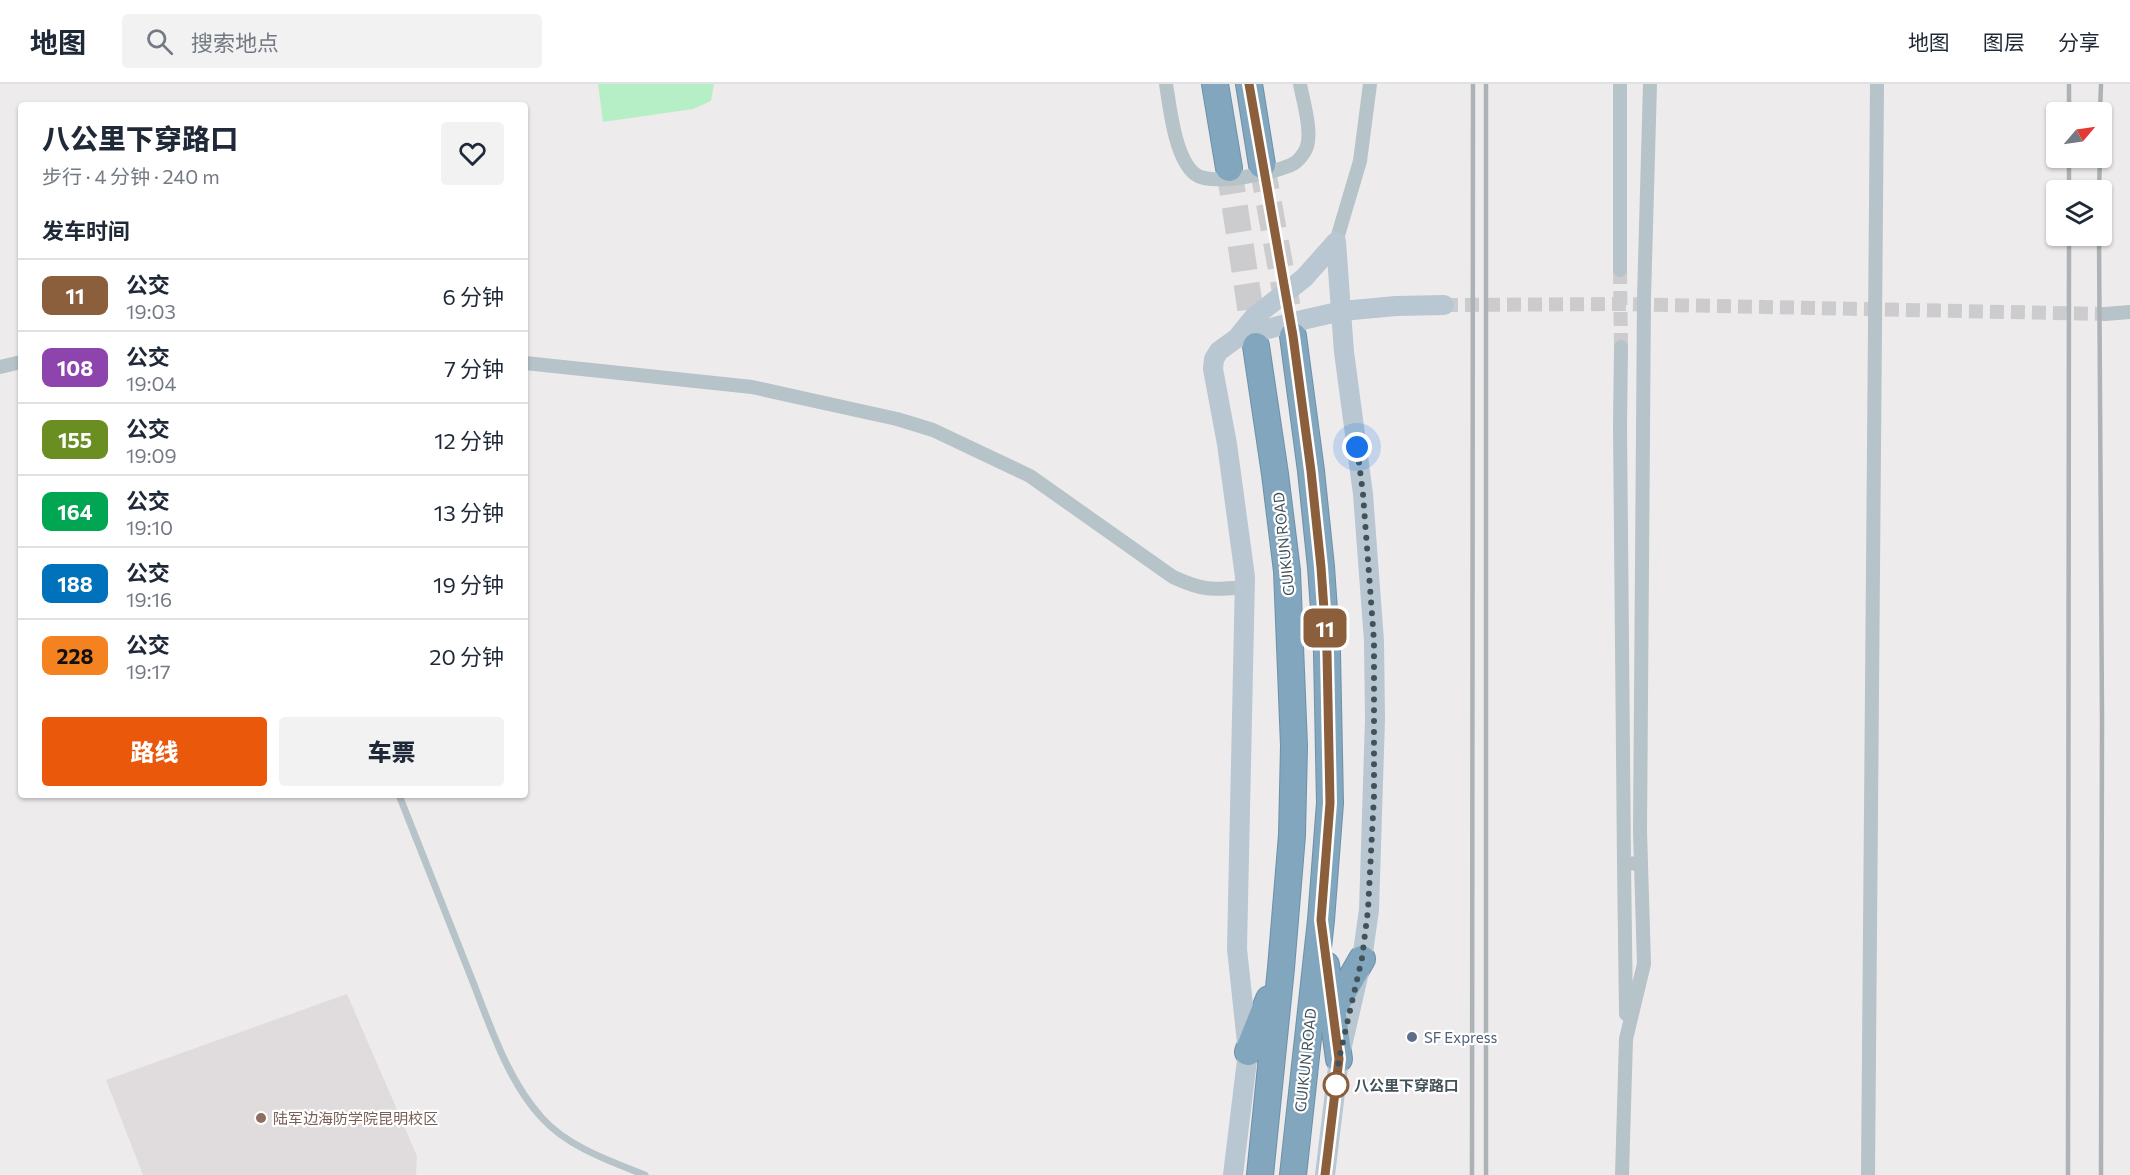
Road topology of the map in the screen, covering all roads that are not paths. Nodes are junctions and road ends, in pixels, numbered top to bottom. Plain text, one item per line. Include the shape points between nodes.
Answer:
1 (1166, 84) edge
2 (1215, 84) edge
3 (1249, 84) edge
4 (1300, 84) edge
5 (1370, 84) edge
6 (1620, 84) edge
7 (1650, 84) edge
8 (1877, 84) edge
9 (1262, 165) tunnel mouth
10 (1229, 168) tunnel mouth
11 (1336, 242) junction
12 (1620, 270) tunnel mouth
13 (1444, 305) tunnel mouth
14 (1342, 311) junction
15 (2130, 312) edge
16 (2105, 315) tunnel mouth
17 (1293, 336) tunnel mouth
18 (1246, 342) junction
19 (1621, 347) tunnel mouth
20 (18, 363) edge
21 (528, 363) edge
22 (0, 367) edge
23 (1245, 587) junction
24 (400, 798) edge
25 (1624, 863) junction
26 (1641, 864) junction
27 (1321, 920) junction
28 (1362, 958) junction
29 (1281, 968) junction
30 (1332, 1012) junction
31 (1626, 1037) junction
32 (1248, 1052) junction
33 (1339, 1059) junction
34 (1304, 1070) junction
35 (645, 1175) edge
36 (1233, 1175) edge
37 (1260, 1175) edge
38 (1293, 1175) edge
39 (1325, 1175) edge
40 (1622, 1175) edge
41 (1868, 1175) edge

1 - 4 street via 1186,164 1196,175 1224,181 1281,169 1301,157 1308,133
2 - 10 highway
3 - 9 highway
5 - 11 street via 1360,161
6 - 12 street
7 - 26 street via 1644,298
8 - 41 street
11 - 14 street
11 - 18 street via 1304,278 1254,317
13 - 14 street
14 - 18 street via 1288,323
14 - 28 street via 1363,494 1374,641 1374,796
15 - 16 street
17 - 27 highway, GUIKUN ROAD via 1311,471 1327,653 1330,803
18 - 23 street via 1219,351 1213,369
18 - 29 highway, GUIKUN ROAD via 1275,474 1287,571 1294,758
19 - 25 street
20 - 22 street
21 - 23 street via 752,387 933,430 1030,476 1173,577 1196,588
23 - 32 street via 1237,949
24 - 35 lane via 515,1081 542,1119 570,1141
25 - 26 street
25 - 31 street
26 - 31 street via 1644,964
27 - 30 highway
27 - 34 highway, GUIKUN ROAD
28 - 30 highway
28 - 33 street
29 - 32 highway
29 - 37 highway, GUIKUN ROAD
30 - 33 highway
30 - 34 highway
31 - 40 street
32 - 36 street
33 - 39 street
34 - 38 highway, GUIKUN ROAD

